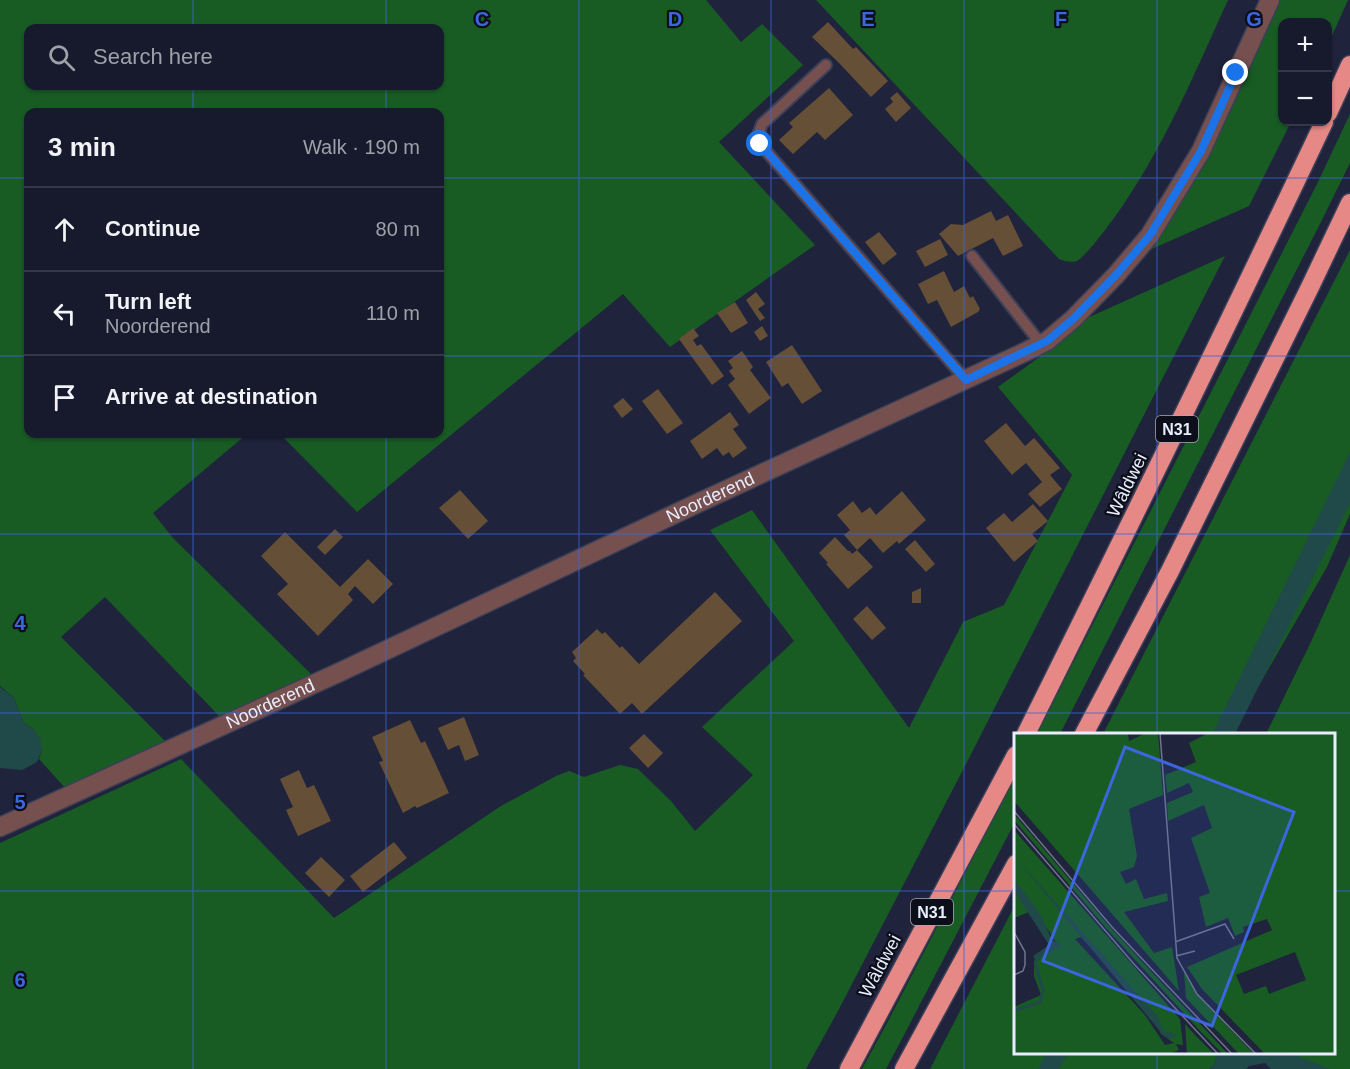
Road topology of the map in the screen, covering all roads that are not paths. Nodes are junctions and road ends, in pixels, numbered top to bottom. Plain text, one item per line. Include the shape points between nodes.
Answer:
1 (1270, 0) edge
2 (825, 65) dead end
3 (1350, 65) edge
4 (1332, 104) edge
5 (1322, 126) edge
6 (1350, 202) edge
7 (972, 256) dead end
8 (1041, 344) junction
9 (966, 380) junction
10 (1027, 733) edge
11 (1085, 733) edge
12 (1014, 759) edge
13 (0, 827) edge
14 (1014, 868) edge
15 (849, 1069) edge
16 (904, 1069) edge

1 - 8 street, Noorderend via 1201,151 1150,235 1073,319
2 - 9 lane via 762,124 760,144
3 - 4 highway
5 - 10 highway, Wâldwei / N31
6 - 11 highway via 1175,561
7 - 8 lane
8 - 9 street, Noorderend
9 - 13 street, Noorderend
12 - 15 highway, Wâldwei / N31
14 - 16 highway, N31

